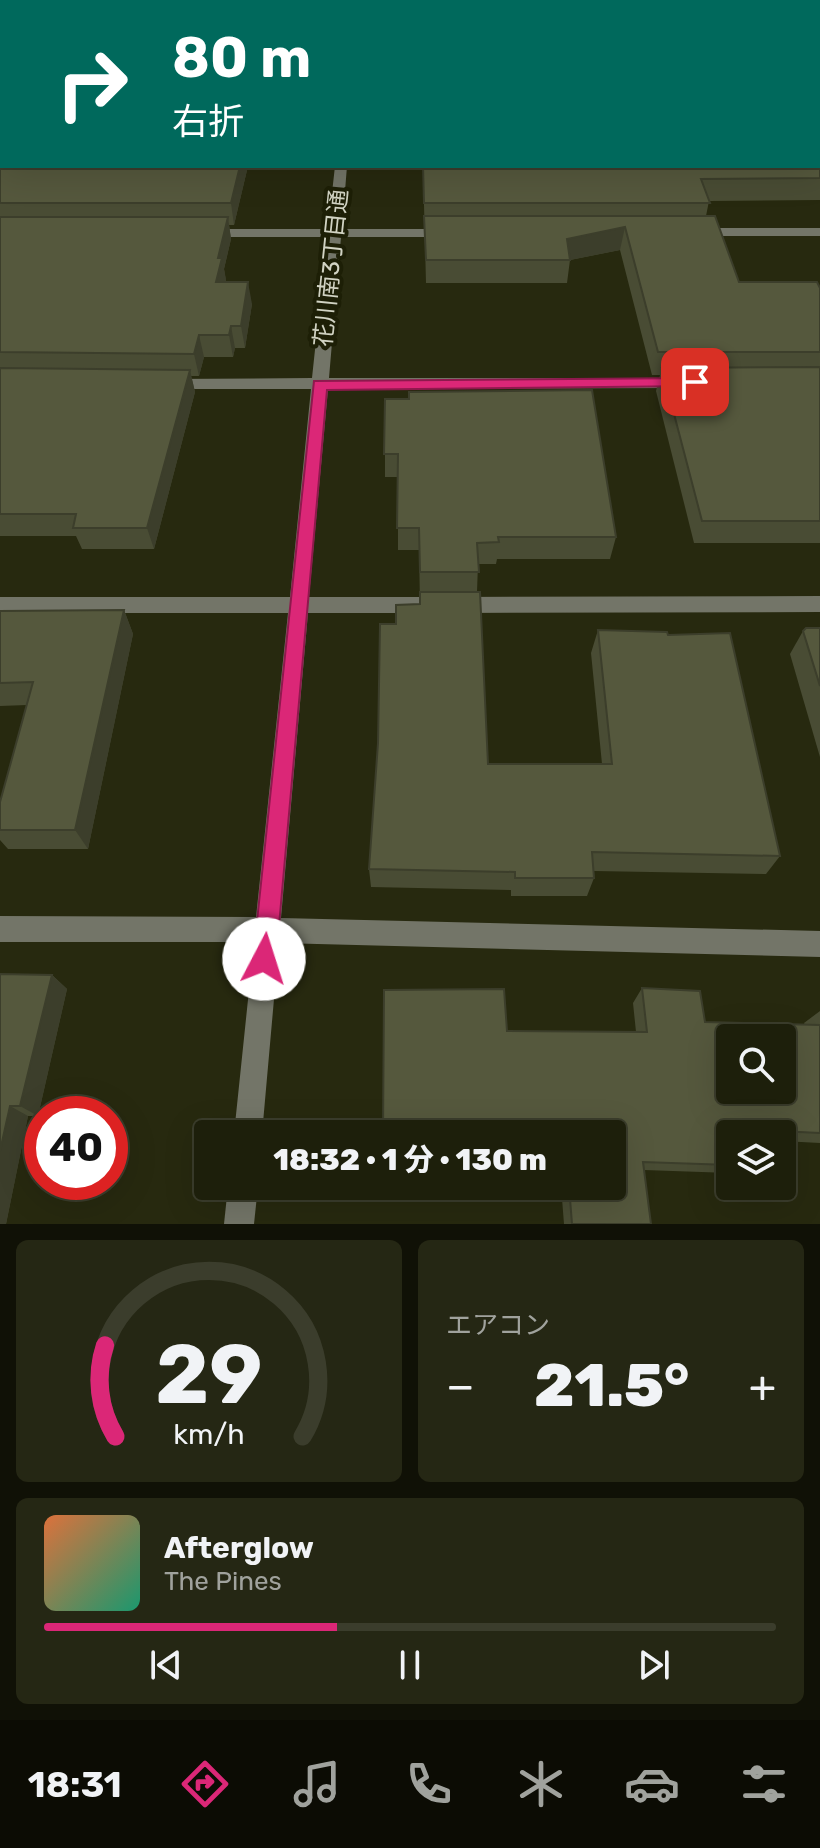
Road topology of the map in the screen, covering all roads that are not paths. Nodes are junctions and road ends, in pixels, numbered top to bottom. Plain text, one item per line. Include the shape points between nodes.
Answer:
1 (341, 168) edge
2 (679, 232) edge
3 (820, 232) edge
4 (191, 233) edge
5 (335, 233) junction
6 (460, 233) edge
7 (695, 382) edge
8 (144, 383) edge
9 (320, 385) junction
10 (820, 604) edge
11 (0, 605) edge
12 (299, 606) junction
13 (0, 929) edge
14 (267, 930) junction
15 (820, 944) edge
16 (249, 1120) edge
17 (242, 1200) edge
18 (239, 1224) edge

1 - 5 street, 花川南3丁目通
2 - 3 street
4 - 5 street
5 - 6 street
5 - 9 street, 花川南3丁目通
7 - 9 street
8 - 9 street
9 - 12 street, 花川南3丁目通
10 - 12 street
11 - 12 street
12 - 14 street, 花川南3丁目通
13 - 14 street
14 - 15 street
14 - 16 street, 花川南3丁目通
17 - 18 street

